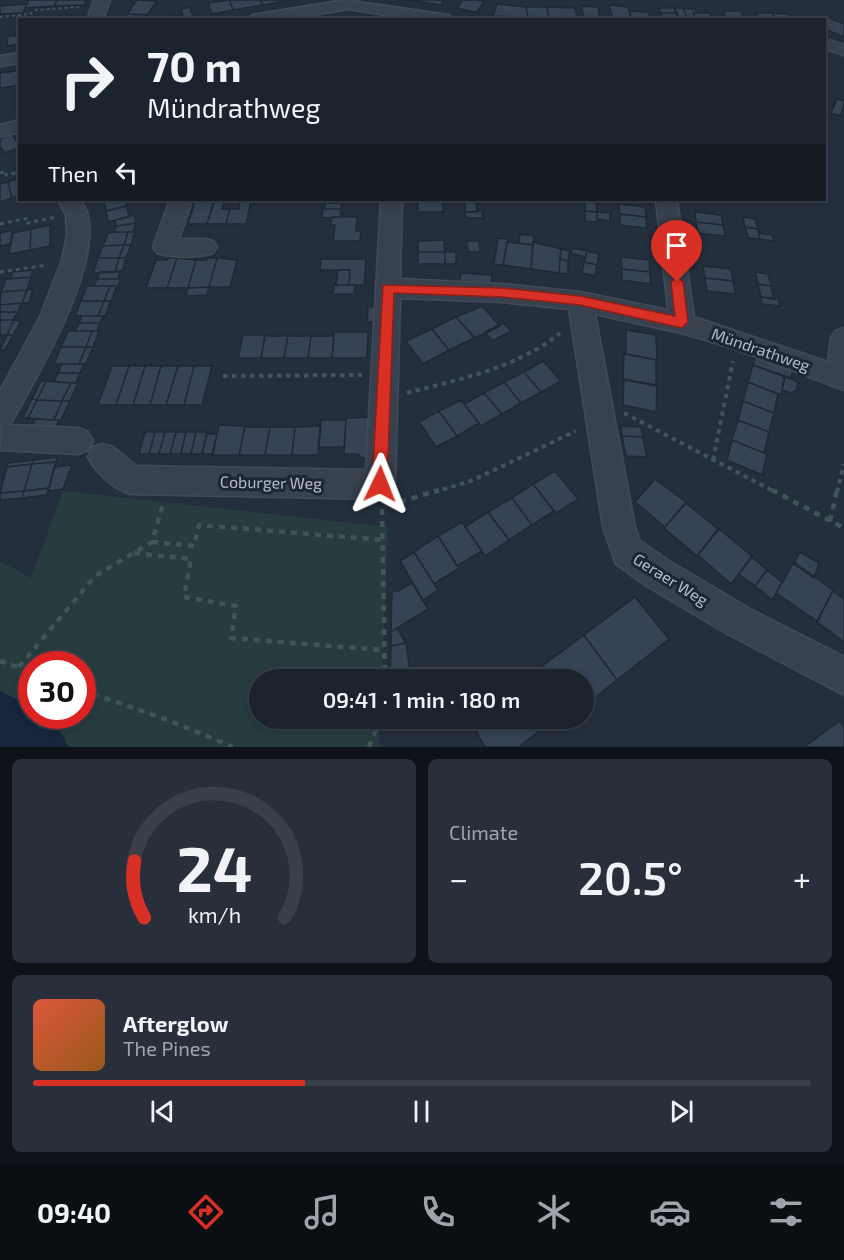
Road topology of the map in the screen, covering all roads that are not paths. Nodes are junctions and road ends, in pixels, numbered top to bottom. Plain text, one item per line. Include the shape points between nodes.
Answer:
1 (377, 3) edge
2 (399, 15) edge
3 (265, 18) edge
4 (428, 18) edge
5 (826, 44) edge
6 (844, 50) edge
7 (18, 58) edge
8 (0, 61) edge
9 (18, 126) edge
10 (0, 131) edge
11 (181, 201) edge
12 (391, 201) edge
13 (667, 201) edge
14 (72, 206) edge
15 (205, 247) dead end
16 (388, 288) junction
17 (581, 306) junction
18 (682, 322) junction
19 (844, 338) edge
20 (842, 378) edge
21 (0, 427) edge
22 (844, 677) edge

1 - 2 street
1 - 3 street
2 - 4 street
5 - 6 street
7 - 8 street
9 - 10 street
11 - 15 street via 165,247
12 - 16 street, Coburger Weg
13 - 18 street
14 - 21 street via 77,241 73,262 55,311
16 - 17 street, Mündrathweg via 502,293
16 - 21 street, Coburger Weg via 380,484 130,480 91,449
17 - 18 street, Mündrathweg
17 - 22 street, Geraer Weg via 619,527 628,552 738,621
18 - 20 street, Mündrathweg
19 - 20 street, Mündrathweg

